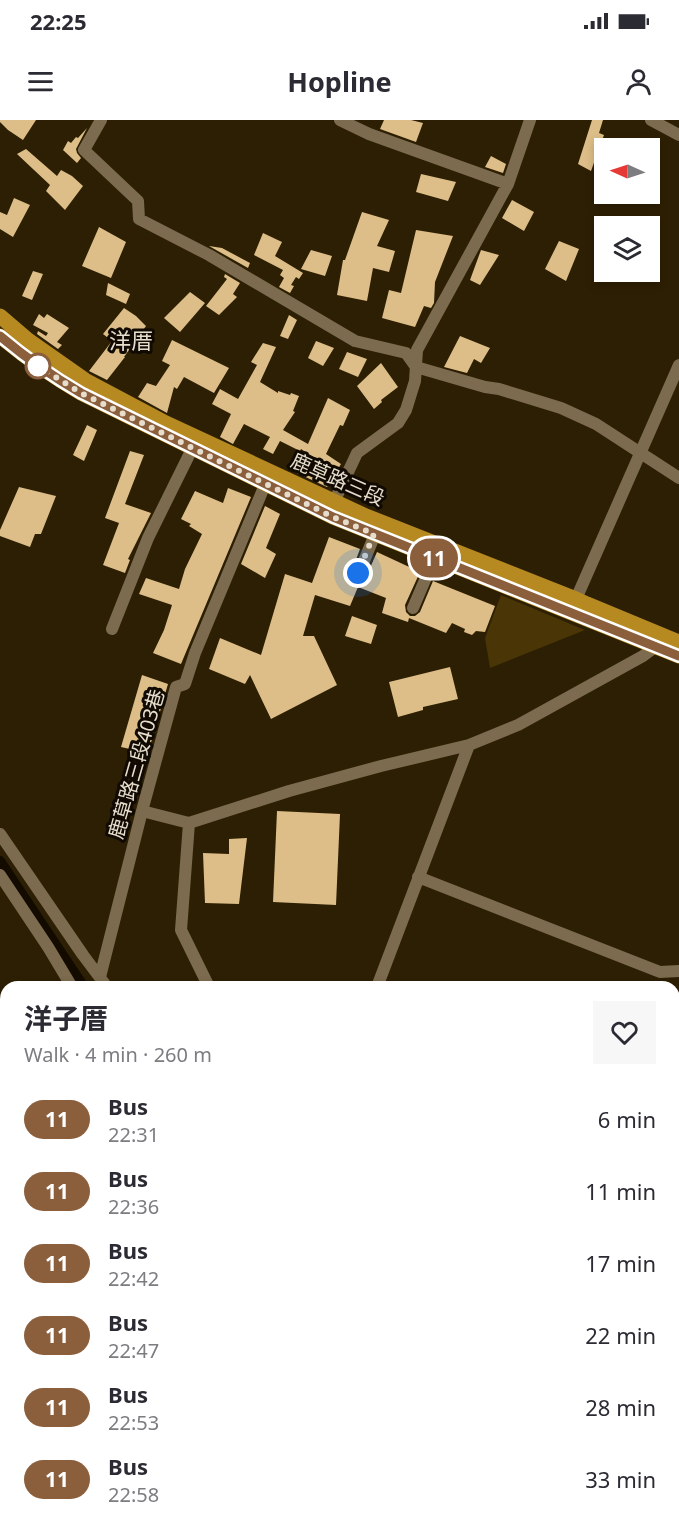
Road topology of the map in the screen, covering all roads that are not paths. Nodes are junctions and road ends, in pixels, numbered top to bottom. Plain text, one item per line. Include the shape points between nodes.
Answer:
1 (101, 120) edge
2 (340, 120) edge
3 (530, 120) edge
4 (651, 120) edge
5 (679, 135) edge
6 (508, 184) junction
7 (0, 316) edge
8 (0, 336) edge
9 (24, 347) junction
10 (679, 365) edge
11 (50, 366) junction
12 (416, 367) junction
13 (193, 447) junction
14 (640, 453) junction
15 (268, 477) junction
16 (679, 478) edge
17 (334, 502) junction
18 (378, 528) junction
19 (437, 552) junction
20 (358, 573) dead end
21 (576, 598) junction
22 (413, 609) dead end
23 (112, 629) dead end
24 (679, 642) edge
25 (655, 647) junction
26 (679, 656) edge
27 (469, 745) junction
28 (142, 811) junction
29 (189, 823) junction
30 (0, 834) edge
31 (0, 875) edge
32 (418, 877) junction
33 (679, 971) edge
34 (68, 981) edge
35 (102, 981) edge
36 (103, 981) edge
37 (206, 981) edge
38 (379, 981) edge

1 - 12 street via 84,150 138,201 139,219 356,341 406,353
2 - 6 street
3 - 6 street
4 - 5 street
6 - 12 street via 417,350
7 - 9 main road, 鹿草路三段
8 - 9 main road, 鹿草路三段
9 - 11 main road, 鹿草路三段
10 - 14 street
11 - 13 main road, 鹿草路三段 via 81,393
11 - 15 main road, 鹿草路三段 via 85,380
12 - 14 street via 561,408 596,424
12 - 17 street via 406,410 398,423 357,453
13 - 15 main road, 鹿草路三段
13 - 23 street via 148,538
14 - 16 street
14 - 21 street
15 - 17 main road, 鹿草路三段
15 - 18 main road, 鹿草路三段 via 333,517
15 - 28 street, 鹿草路三段403巷 via 184,684 176,687
17 - 18 main road, 鹿草路三段
18 - 19 main road, 鹿草路三段
18 - 20 street
19 - 21 main road, 鹿草路三段
19 - 22 street
19 - 25 main road, 鹿草路三段
21 - 24 main road, 鹿草路三段
25 - 26 main road, 鹿草路三段
25 - 27 street via 518,725
27 - 29 street via 289,791
27 - 32 street
28 - 29 street
28 - 36 street, 鹿草路三段403巷
29 - 37 street via 181,930
30 - 35 street
31 - 34 street
32 - 33 street via 660,972
32 - 38 street

